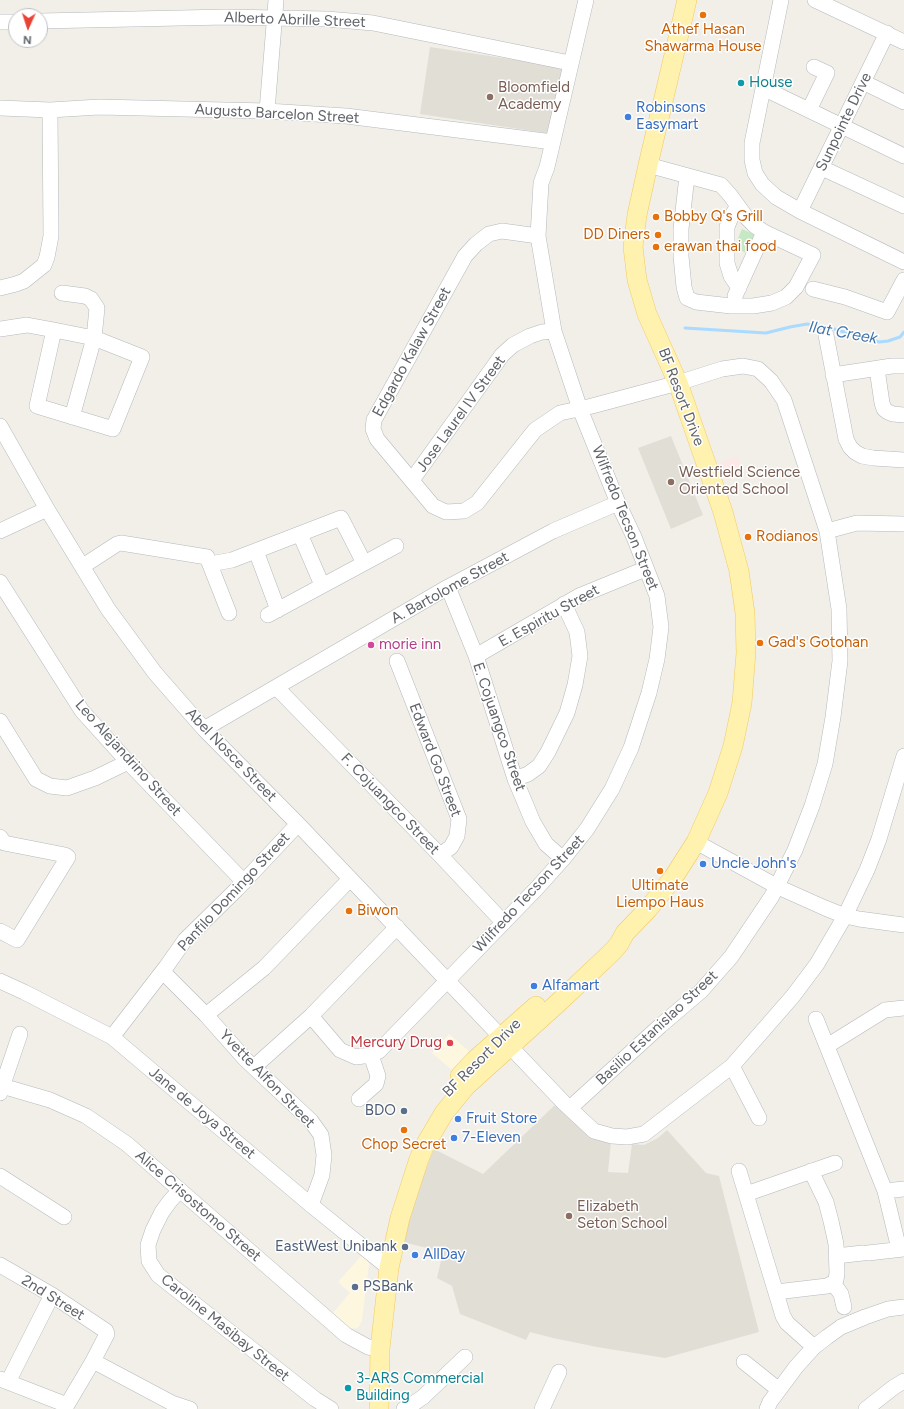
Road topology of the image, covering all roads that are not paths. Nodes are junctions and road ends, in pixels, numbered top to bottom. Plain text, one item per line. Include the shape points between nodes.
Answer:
1 (276, 0) edge
2 (586, 0) edge
3 (688, 0) edge
4 (781, 0) edge
5 (815, 0) edge
6 (275, 18) junction
7 (48, 21) edge
8 (887, 34) junction
9 (904, 42) edge
10 (570, 63) junction
11 (814, 67) dead end
12 (863, 82) junction
13 (763, 88) junction
14 (904, 102) edge
15 (0, 108) edge
16 (50, 110) junction
17 (809, 110) junction
18 (267, 111) junction
19 (842, 126) junction
20 (553, 142) junction
21 (904, 156) edge
22 (648, 165) junction
23 (822, 168) junction
24 (687, 176) junction
25 (904, 206) edge
26 (738, 207) junction
27 (800, 211) junction
28 (764, 232) junction
29 (538, 236) junction
30 (904, 262) edge
31 (904, 280) edge
32 (0, 288) edge
33 (739, 288) junction
34 (813, 289) dead end
35 (62, 293) dead end
36 (731, 306) junction
37 (0, 328) edge
38 (54, 330) junction
39 (554, 331) junction
40 (826, 335) dead end
41 (94, 338) junction
42 (904, 366) edge
43 (877, 369) junction
44 (833, 376) junction
45 (678, 383) junction
46 (580, 409) junction
47 (904, 415) edge
48 (72, 417) junction
49 (0, 426) edge
50 (904, 460) edge
51 (412, 480) junction
52 (618, 503) junction
53 (46, 509) junction
54 (904, 524) edge
55 (0, 531) edge
56 (826, 531) junction
57 (300, 534) junction
58 (396, 546) dead end
59 (256, 551) junction
60 (364, 563) junction
61 (210, 564) junction
62 (83, 566) junction
63 (646, 569) junction
64 (0, 582) edge
65 (322, 585) junction
66 (448, 587) junction
67 (564, 604) junction
68 (229, 612) dead end
69 (476, 656) junction
70 (396, 661) dead end
71 (276, 686) junction
72 (0, 721) edge
73 (204, 729) junction
74 (904, 756) edge
75 (128, 762) junction
76 (516, 779) junction
77 (298, 824) junction
78 (696, 842) junction
79 (1, 843) edge
80 (440, 856) junction
81 (563, 859) junction
82 (350, 878) junction
83 (244, 882) junction
84 (778, 887) junction
85 (845, 916) junction
86 (503, 922) junction
87 (904, 925) edge
88 (397, 926) junction
89 (0, 931) edge
90 (163, 972) junction
91 (448, 980) junction
92 (0, 982) edge
93 (904, 1008) edge
94 (206, 1015) junction
95 (311, 1016) junction
96 (816, 1019) dead end
97 (20, 1034) dead end
98 (112, 1037) junction
99 (506, 1041) junction
100 (827, 1046) junction
101 (371, 1054) junction
102 (732, 1066) junction
103 (254, 1067) junction
104 (1, 1089) edge
105 (359, 1099) dead end
106 (570, 1108) junction
107 (759, 1118) dead end
108 (835, 1163) dead end
109 (739, 1171) dead end
110 (811, 1171) junction
111 (0, 1176) edge
112 (904, 1189) edge
113 (180, 1191) junction
114 (885, 1191) junction
115 (746, 1194) junction
116 (311, 1205) junction
117 (64, 1217) dead end
118 (902, 1249) edge
119 (836, 1256) junction
120 (384, 1264) junction
121 (1, 1268) edge
122 (833, 1284) junction
123 (776, 1292) junction
124 (52, 1296) junction
125 (844, 1307) dead end
126 (904, 1307) edge
127 (814, 1347) junction
128 (374, 1348) junction
129 (465, 1357) dead end
130 (93, 1361) junction
131 (744, 1362) dead end
132 (559, 1372) dead end
133 (4, 1381) edge
134 (904, 1381) edge
135 (779, 1390) junction
136 (170, 1406) edge
137 (190, 1409) edge
138 (331, 1409) edge
139 (367, 1409) edge
140 (379, 1409) edge
141 (404, 1409) edge
142 (542, 1409) edge
143 (767, 1409) edge
144 (866, 1409) edge

1 - 6 street
2 - 10 street, Wilfredo Tecson Street
3 - 22 main road, BF Resort Drive
4 - 13 street
5 - 8 street
6 - 7 street, Alberto Abrille Street
6 - 10 street, Alberto Abrille Street via 373,23
6 - 18 street
8 - 9 street
8 - 12 street, Sunpointe Drive
10 - 20 street, Wilfredo Tecson Street
11 - 17 street via 827,74
12 - 14 street
12 - 19 street, Sunpointe Drive
13 - 17 street
13 - 27 street via 752,143 754,173 776,197
15 - 16 street, Augusto Barcelon Street
16 - 18 street, Augusto Barcelon Street via 99,107
16 - 32 street via 51,236 47,257 44,264 24,281
17 - 19 street
18 - 20 street, Augusto Barcelon Street via 346,116
19 - 21 street
19 - 23 street, Sunpointe Drive
20 - 29 street, Wilfredo Tecson Street via 541,183
22 - 24 street
22 - 45 main road, BF Resort Drive via 637,214 633,247 637,280 647,314
23 - 25 street
23 - 27 street, Sunpointe Drive
24 - 26 street via 721,185
24 - 36 street via 681,229 681,256 687,298 696,302
26 - 28 street
26 - 33 street via 727,227 727,263 731,276
27 - 30 street
28 - 33 street
28 - 36 street via 812,255 796,287 786,297 753,306
29 - 39 street, Wilfredo Tecson Street
29 - 51 street, Edgardo Kalaw Street via 502,231 489,234 465,256 374,420 373,428 377,439
31 - 34 street via 887,312
33 - 36 street
35 - 41 street via 85,296 94,303
37 - 38 street via 28,325
38 - 41 street
38 - 48 street via 37,406
39 - 46 street, Wilfredo Tecson Street
39 - 51 street, Jose Laurel IV Street via 530,336 513,345 502,355
40 - 44 street
41 - 48 street
41 - 48 street via 142,356 113,429
42 - 43 street
43 - 44 street
43 - 47 street via 884,409 893,414
44 - 50 street via 846,439 850,447 862,456
45 - 46 street, Edgardo Kalaw Street
45 - 56 street, Basilio Estanislao Street via 722,369 744,366 758,369 771,381 784,400
45 - 78 main road, BF Resort Drive via 723,512 739,571 745,621 746,653 742,703 733,746 718,793
46 - 51 street, Edgardo Kalaw Street via 560,413 535,430 477,503 464,511 446,512 433,506
46 - 52 street, Wilfredo Tecson Street
49 - 53 street, Abel Nosce Street
52 - 63 street, Wilfredo Tecson Street
52 - 66 street, A. Bartolome Street via 553,531
53 - 55 street
53 - 62 street, Abel Nosce Street
54 - 56 street via 857,523
56 - 84 street, Basilio Estanislao Street via 839,609 840,660 834,717 825,764 812,806
57 - 59 street
57 - 60 street via 342,519
57 - 65 street
58 - 60 street
59 - 61 street via 232,560
59 - 65 street via 273,612
60 - 65 street
61 - 62 street via 207,557 121,543
61 - 68 street
62 - 73 street, Abel Nosce Street via 108,609 155,673
63 - 67 street, E. Espiritu Street
63 - 81 street, Wilfredo Tecson Street via 657,596 661,627 649,693 631,748 612,789 587,829
64 - 75 street, Leo Alejandrino Street via 82,711
66 - 69 street, E. Cojuangco Street
66 - 71 street, A. Bartolome Street
67 - 69 street, E. Espiritu Street
67 - 76 street via 577,632 580,656 575,685 567,713 548,752 539,766
69 - 76 street, E. Cojuangco Street
70 - 80 street, Edward Go Street via 459,819 457,836
71 - 73 street, A. Bartolome Street
71 - 80 street, F. Cojuangco Street
72 - 75 street via 36,779 50,786 66,788
73 - 77 street, Abel Nosce Street
74 - 85 street, Abel Nosce Street via 879,839
75 - 83 street, Leo Alejandrino Street
76 - 81 street, E. Cojuangco Street via 533,822 546,844
77 - 82 street, Abel Nosce Street
77 - 83 street, Panfilo Domingo Street
78 - 84 street
78 - 99 main road, BF Resort Drive via 673,878 648,909
79 - 89 street via 65,855 68,858 17,940
80 - 86 street, F. Cojuangco Street
81 - 86 street, Wilfredo Tecson Street
82 - 88 street, Abel Nosce Street
82 - 94 street via 264,968
83 - 90 street, Panfilo Domingo Street via 185,940
84 - 85 street
84 - 106 street, Basilio Estanislao Street via 731,957 701,991
85 - 87 street
85 - 102 street, Abel Nosce Street via 823,954 793,996
86 - 91 street, Wilfredo Tecson Street
88 - 91 street, Abel Nosce Street
88 - 95 street
90 - 94 street, Yvette Alfon Street
90 - 98 street, Panfilo Domingo Street
91 - 99 street, Abel Nosce Street
91 - 101 street via 379,1051
92 - 98 street, Jane de Joya Street
93 - 100 street via 885,1010
94 - 103 street, Yvette Alfon Street
95 - 101 street via 340,1050 356,1057
95 - 103 street
96 - 100 street
97 - 104 street
98 - 116 street, Jane de Joya Street
99 - 106 street, Abel Nosce Street
99 - 120 main road, BF Resort Drive via 475,1060 434,1107 409,1154 395,1192 388,1214
100 - 114 street
101 - 105 street via 378,1076 376,1084
102 - 106 street, Abel Nosce Street via 644,1134 627,1137 594,1131
102 - 107 street
103 - 116 street, Yvette Alfon Street via 311,1121 321,1135 324,1155 322,1175
104 - 113 street, Alice Crisostomo Street via 50,1100 86,1116 128,1144
108 - 110 street
109 - 115 street
110 - 115 street
110 - 119 street via 826,1202
111 - 117 street
112 - 114 street
113 - 128 street, Alice Crisostomo Street via 346,1335
113 - 138 street, Caroline Masibay Street via 162,1212 148,1245 149,1261 158,1275
114 - 118 street
115 - 123 street
116 - 120 street, Jane de Joya Street
118 - 119 street
119 - 122 street via 837,1273
120 - 128 main road, BF Resort Drive
121 - 124 street, 2nd Street
122 - 123 street
122 - 125 street via 841,1294
123 - 127 street via 787,1323
124 - 130 street, 2nd Street via 106,1332 106,1337
124 - 133 street
126 - 127 street via 888,1309 840,1328
127 - 135 street
128 - 139 main road, BF Resort Drive
128 - 140 main road, BF Resort Drive
129 - 141 street via 423,1397
130 - 133 street via 67,1405
130 - 136 street
131 - 135 street
132 - 142 street
134 - 144 street
135 - 143 street
136 - 137 street

